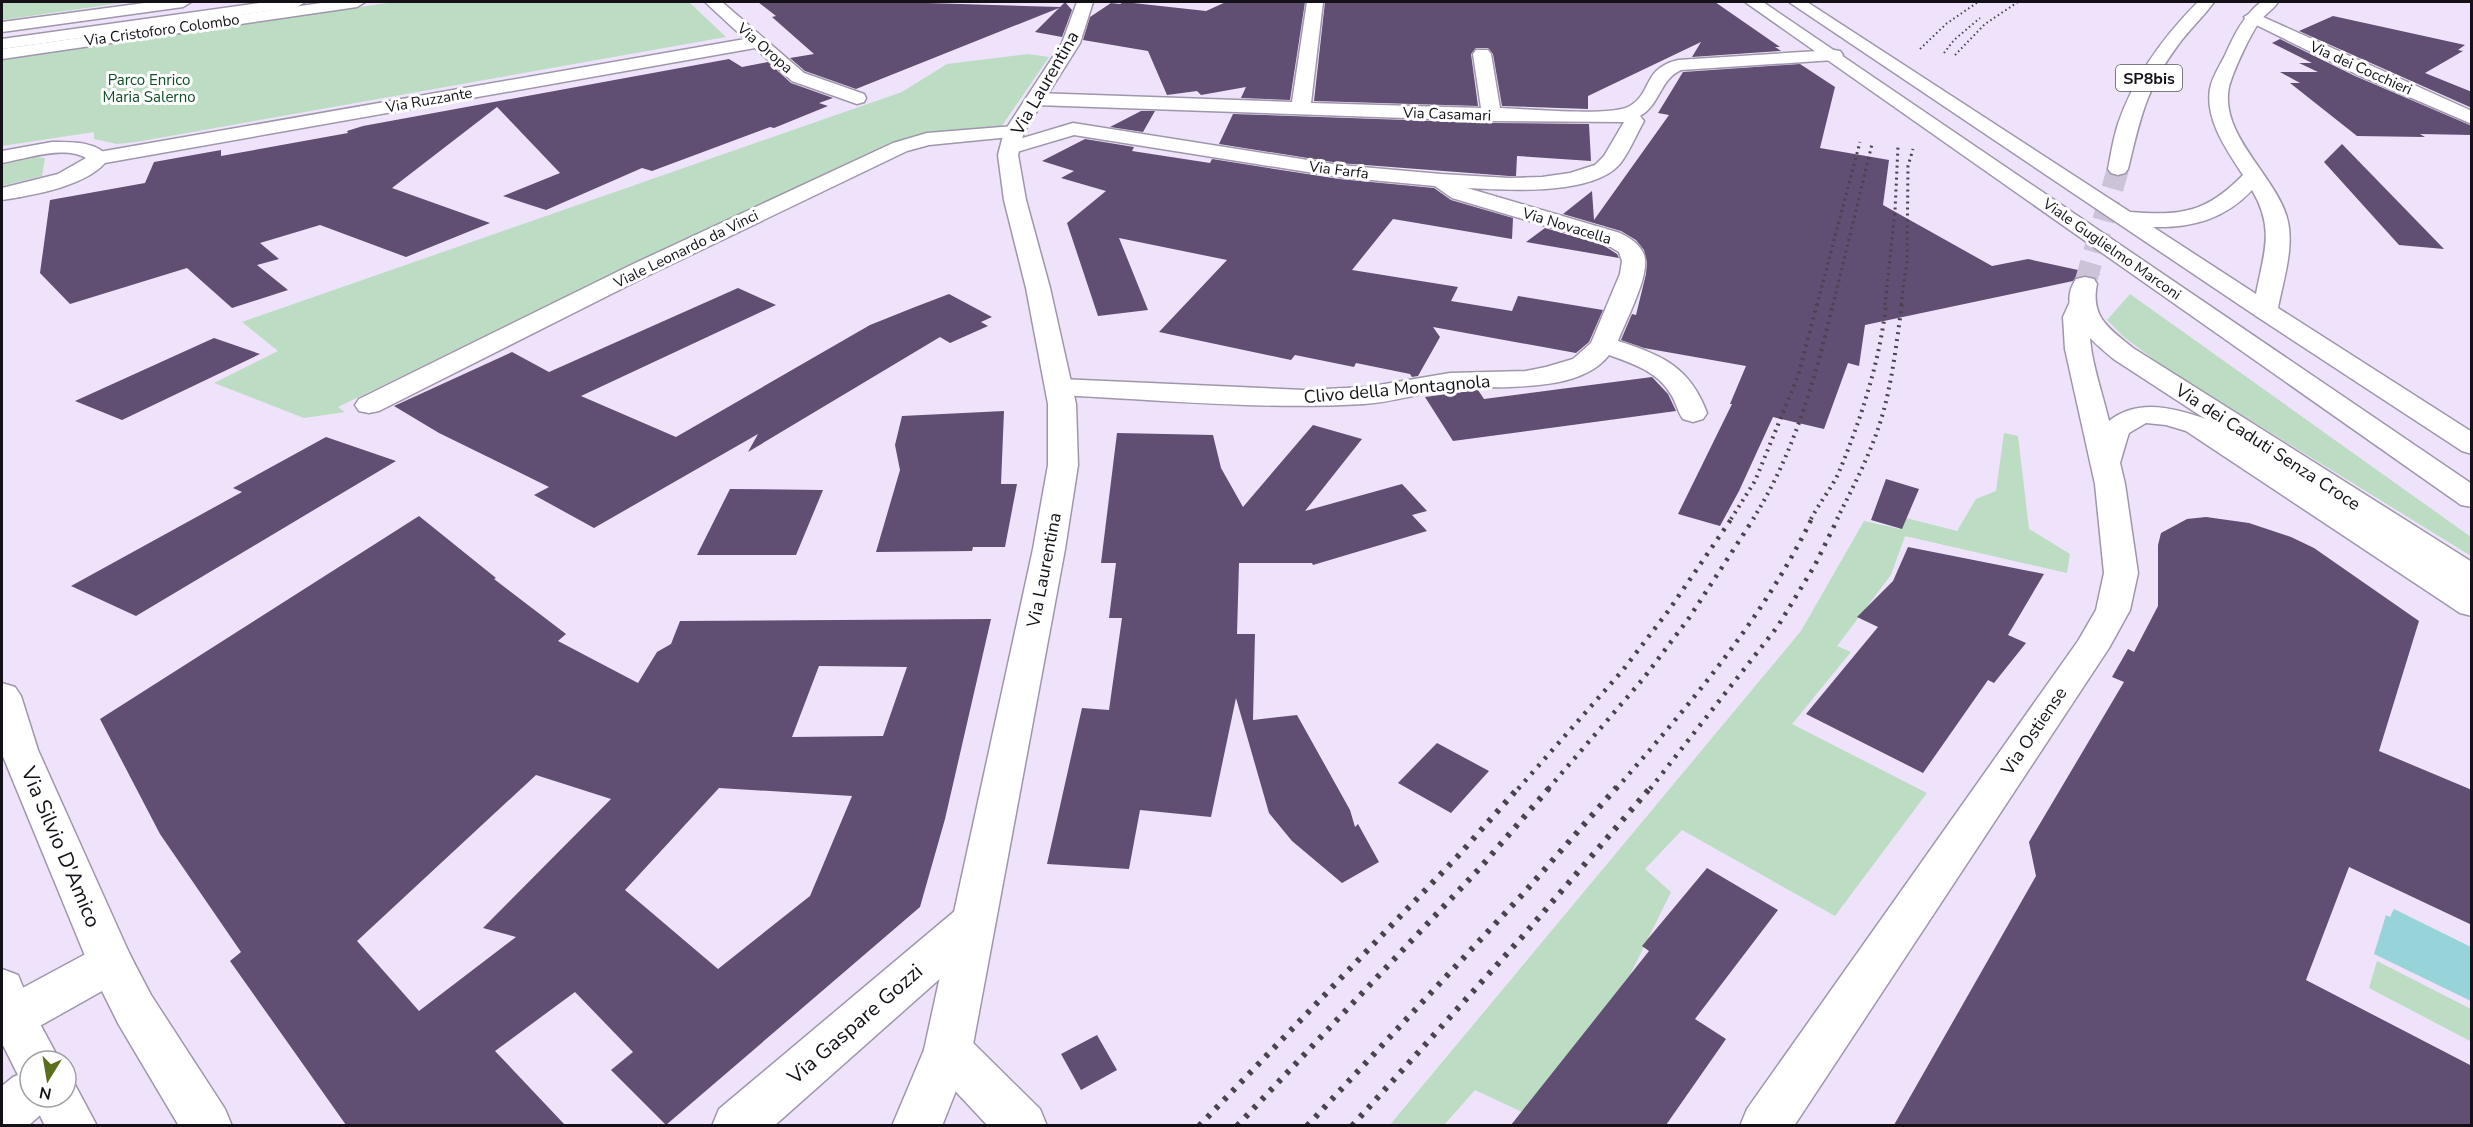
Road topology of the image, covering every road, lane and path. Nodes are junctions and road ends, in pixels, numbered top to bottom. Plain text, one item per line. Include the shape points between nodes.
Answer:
1 (183, 2) edge
2 (241, 2) edge
3 (297, 2) edge
4 (357, 2) edge
5 (1085, 2) edge
6 (1315, 2) edge
7 (1752, 2) edge
8 (1797, 2) edge
9 (2206, 2) edge
10 (2270, 2) edge
11 (718, 6) edge
12 (2243, 23) junction
13 (2, 27) edge
14 (2, 36) edge
15 (759, 42) junction
16 (2, 44) edge
17 (2, 54) edge
18 (1482, 54) dead end
19 (1834, 55) junction
20 (857, 98) dead end
21 (1036, 99) junction
22 (1113, 103) junction
23 (1300, 109) junction
24 (1626, 114) junction
25 (1492, 115) junction
26 (2472, 118) edge
27 (1073, 129) junction
28 (1012, 140) junction
29 (2, 157) edge
30 (99, 158) junction
31 (2118, 169) tunnel mouth
32 (2253, 176) junction
33 (1441, 180) junction
34 (2, 194) edge
35 (2125, 218) junction
36 (2083, 292) joint
37 (2265, 311) junction
38 (1603, 345) junction
39 (1060, 387) junction
40 (369, 405) dead end
41 (1693, 413) dead end
42 (2472, 444) edge
43 (2105, 463) junction
44 (2472, 498) edge
45 (2472, 577) edge
46 (2472, 605) edge
47 (2, 696) edge
48 (972, 923) junction
49 (111, 963) junction
50 (5, 1011) edge
51 (29, 1049) edge
52 (948, 1050) junction
53 (18, 1103) edge
54 (63, 1109) edge
55 (2, 1116) edge
56 (72, 1125) edge
57 (207, 1125) edge
58 (737, 1125) edge
59 (917, 1125) edge
60 (1022, 1125) edge
61 (1765, 1125) edge

1 - 13 street, Via Cristoforo Colombo
2 - 14 street, Via Cristoforo Colombo
3 - 16 street, Via Cristoforo Colombo
4 - 17 street, Via Cristoforo Colombo
5 - 21 street, Via Laurentina via 1071,43
6 - 23 street
7 - 19 street, Viale Guglielmo Marconi
8 - 35 street, Viale Guglielmo Marconi
9 - 31 street, SP8bis via 2165,52 2141,91 2128,124
10 - 12 street
11 - 15 street, Via Oropa
12 - 26 street, Via dei Cocchieri
12 - 32 street via 2220,86 2219,108
15 - 20 street, Via Oropa via 798,77
15 - 30 street, Via Ruzzante
18 - 25 street
19 - 24 street via 1678,65 1661,72 1641,108
19 - 44 street, Viale Guglielmo Marconi
21 - 22 street, Via Casamari
21 - 28 street, Via Laurentina
22 - 23 street, Via Casamari
22 - 27 street
23 - 25 street, Via Casamari
24 - 25 street, Via Casamari via 1586,118
24 - 33 street, Via Farfa via 1634,121 1612,160 1582,177 1527,184
27 - 28 street, Via Farfa
27 - 33 street, Via Farfa via 1306,166
28 - 39 street, Via Laurentina via 1009,164 1015,200
28 - 40 street, Viale Leonardo da Vinci via 927,139 900,147 629,275
29 - 30 street via 75,149
30 - 34 street via 60,179
32 - 35 street via 2229,201 2203,215 2172,221
32 - 37 street via 2271,207 2278,230
33 - 38 street, Via Novacella via 1460,193 1612,238 1633,252 1632,274
35 - 37 street, Viale Guglielmo Marconi
36 - 43 street, Via Ostiense via 2076,317 2078,349
36 - 45 street, Via dei Caduti Senza Croce via 2084,311 2124,354
37 - 42 street, Viale Guglielmo Marconi
38 - 39 street, Clivo della Montagnola via 1583,365 1550,375 1450,381 1366,395 1282,398
38 - 41 street via 1652,363 1672,375 1685,391
39 - 48 street, Via Laurentina via 1060,485
43 - 46 street, Via dei Caduti Senza Croce via 2118,428 2135,417 2158,415 2196,425
43 - 61 street, Via Ostiense via 2121,573 2105,627
47 - 49 street, Via Silvio D'Amico via 19,750
48 - 52 street, Via Laurentina
48 - 58 street, Via Gaspare Gozzi
49 - 50 street
49 - 57 street, Via Silvio D'Amico via 135,1010
50 - 51 street
52 - 59 street
52 - 60 street
53 - 55 street
54 - 56 street

